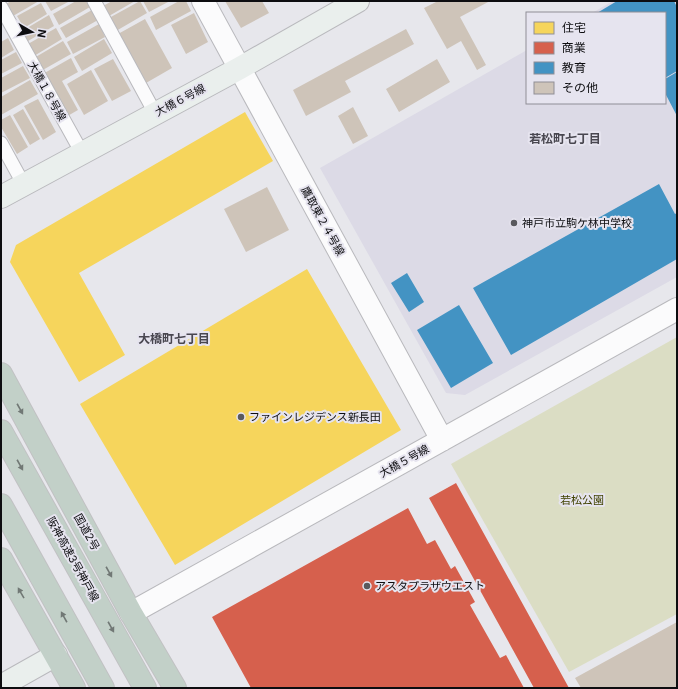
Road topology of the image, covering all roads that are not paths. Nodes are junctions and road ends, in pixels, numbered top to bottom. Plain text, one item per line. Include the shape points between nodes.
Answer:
1 (94, 1) edge
2 (203, 1) edge
3 (358, 1) edge
4 (1, 7) edge
5 (240, 68) junction
6 (155, 114) junction
7 (1, 144) edge
8 (82, 153) junction
9 (24, 185) junction
10 (1, 197) edge
11 (677, 309) edge
12 (1, 374) edge
13 (1, 431) edge
14 (442, 440) junction
15 (1, 505) edge
16 (1, 559) edge
17 (131, 613) junction
18 (56, 655) junction
19 (1, 686) edge
20 (74, 688) edge
21 (104, 688) edge
22 (145, 688) edge
23 (174, 688) edge

1 - 6 lane
2 - 5 street, 鷹取東２４号線
3 - 5 street, 大橋６号線
4 - 8 lane, 大橋１８号線
5 - 6 street, 大橋６号線
5 - 14 street, 鷹取東２４号線
6 - 8 street, 大橋６号線
7 - 9 lane
8 - 9 street, 大橋６号線
9 - 10 street, 大橋６号線
11 - 14 street, 大橋５号線
12 -> 17 highway, 国道2号
13 -> 22 highway, 阪神高速3号神戸線
14 - 17 street, 大橋５号線
21 -> 15 highway
18 -> 16 highway
17 - 23 highway, 国道2号
18 - 19 street
18 - 20 highway

